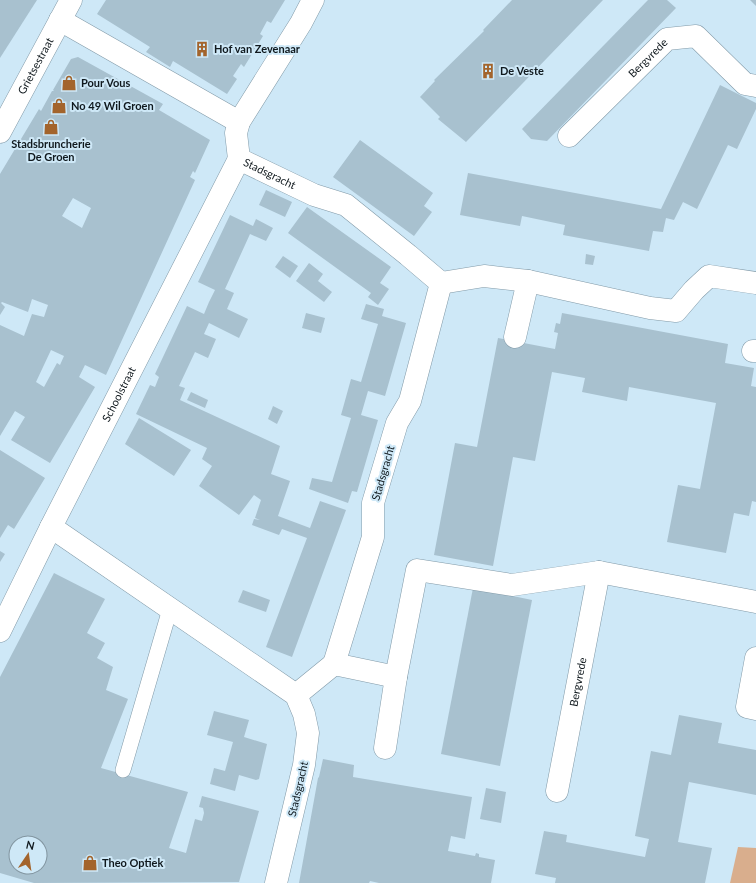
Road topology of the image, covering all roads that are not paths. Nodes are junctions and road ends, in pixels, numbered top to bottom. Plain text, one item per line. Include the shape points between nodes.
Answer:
1 (71, 0) edge
2 (313, 0) edge
3 (60, 20) junction
4 (756, 86) edge
5 (239, 122) junction
6 (0, 132) edge
7 (569, 136) dead end
8 (239, 159) junction
9 (528, 281) junction
10 (441, 283) junction
11 (756, 283) edge
12 (515, 338) dead end
13 (50, 527) junction
14 (599, 572) junction
15 (756, 602) edge
16 (170, 609) junction
17 (0, 631) edge
18 (756, 658) edge
19 (334, 664) junction
20 (396, 677) junction
21 (296, 695) junction
22 (756, 709) edge
23 (385, 748) dead end
24 (123, 770) dead end
25 (557, 792) dead end
26 (276, 883) edge

1 - 3 street, Grietsestraat
2 - 5 street
3 - 5 street
3 - 6 street, Grietsestraat
4 - 7 street, Bergvrede via 746,84 696,36 667,39
5 - 8 street, Stadsgracht via 236,133
8 - 10 street, Stadsgracht via 314,195 346,205
8 - 13 street, Schoolstraat
9 - 10 street via 484,276
9 - 11 street via 650,308 676,311 709,276
9 - 12 street
10 - 19 street, Stadsgracht via 410,401 397,424 373,502 373,537
13 - 16 street
13 - 17 street, Schoolstraat
14 - 15 street
14 - 20 street via 512,586 417,570
14 - 25 street, Bergvrede
16 - 21 street
16 - 24 lane
18 - 22 street via 747,707
19 - 20 street
19 - 21 street
20 - 23 street
21 - 26 street, Stadsgracht via 308,733 304,765

